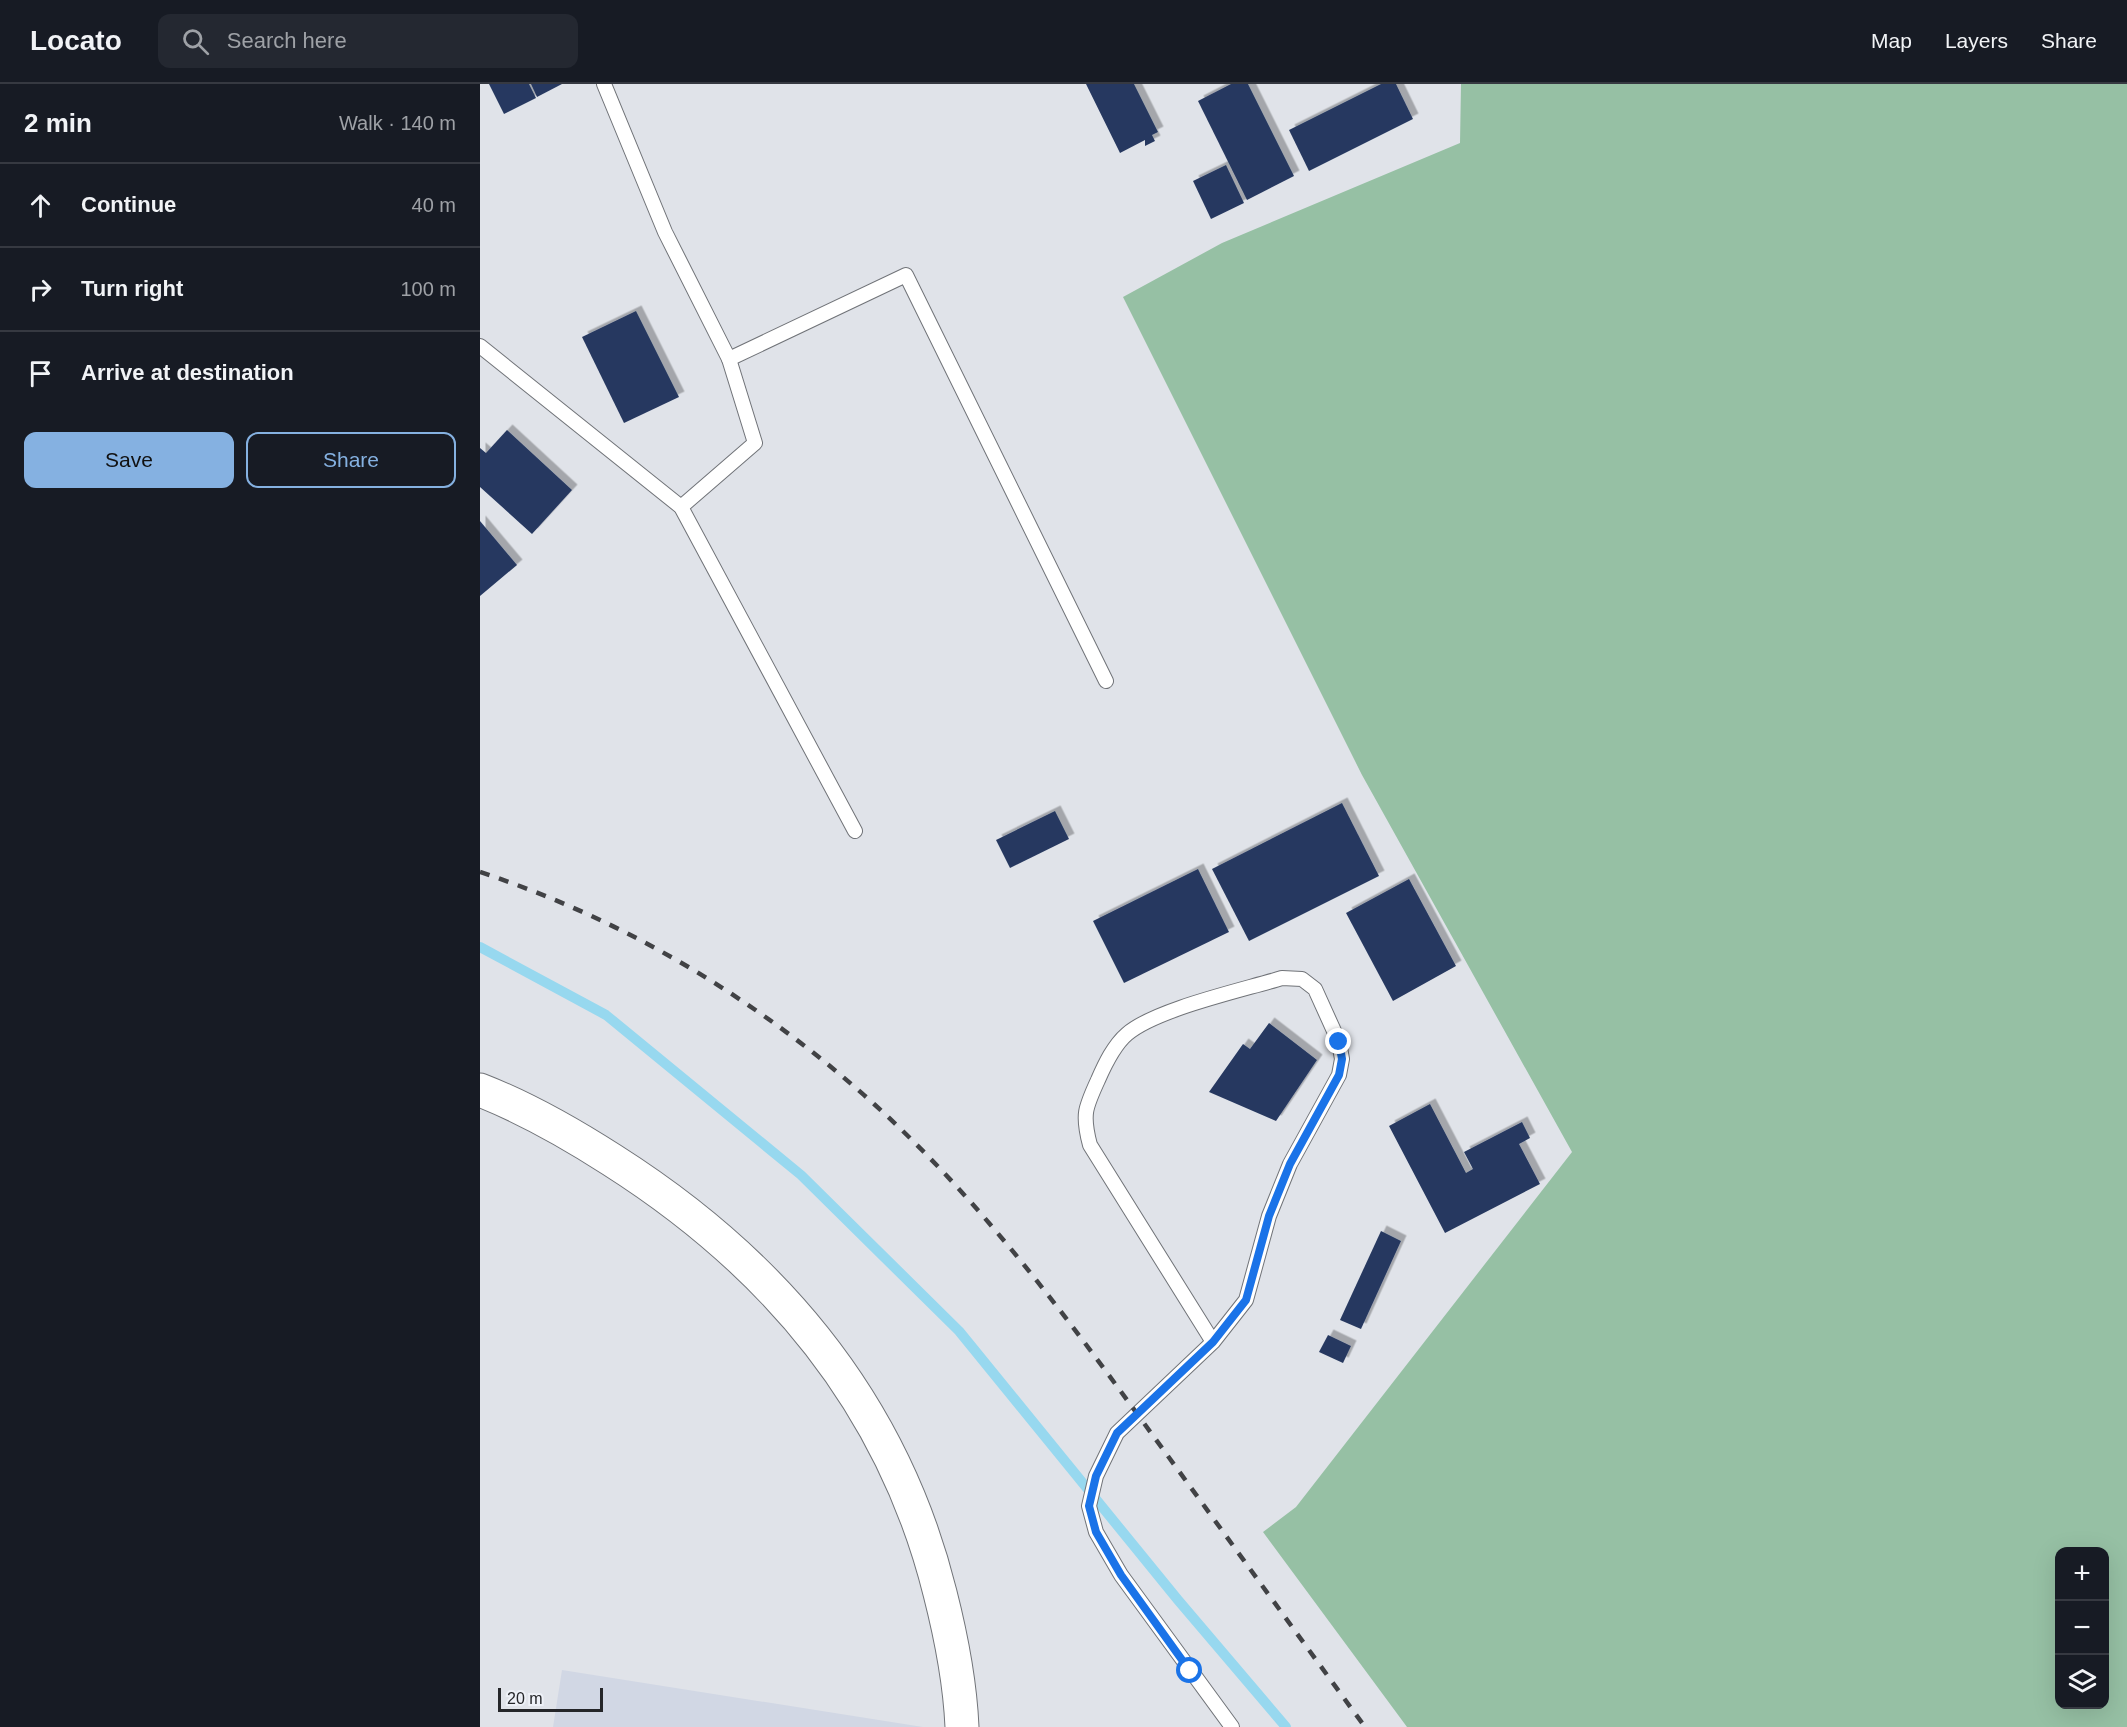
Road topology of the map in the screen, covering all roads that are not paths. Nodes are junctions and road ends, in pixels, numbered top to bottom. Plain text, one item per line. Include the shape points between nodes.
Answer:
1 (604, 84) edge
2 (480, 346) edge
3 (729, 359) junction
4 (681, 507) junction
5 (1106, 681) dead end
6 (855, 831) dead end
7 (480, 1090) edge
8 (1213, 1342) junction
9 (962, 1727) edge
10 (1232, 1727) edge

1 - 3 lane via 665,232
2 - 4 lane
3 - 4 lane via 755,443
3 - 5 lane via 906,275
4 - 6 lane
7 - 9 street via 576,1137 657,1188 732,1249 786,1302 834,1361 875,1426 909,1495 928,1548 951,1634
8 - 8 lane via 1246,1300 1269,1216 1290,1164 1339,1075 1342,1059 1330,1017 1315,989 1302,979 1282,978 1148,1020 1126,1035 1106,1062 1083,1120 1090,1145
8 - 10 lane via 1117,1433 1096,1476 1089,1506 1096,1532 1121,1575

